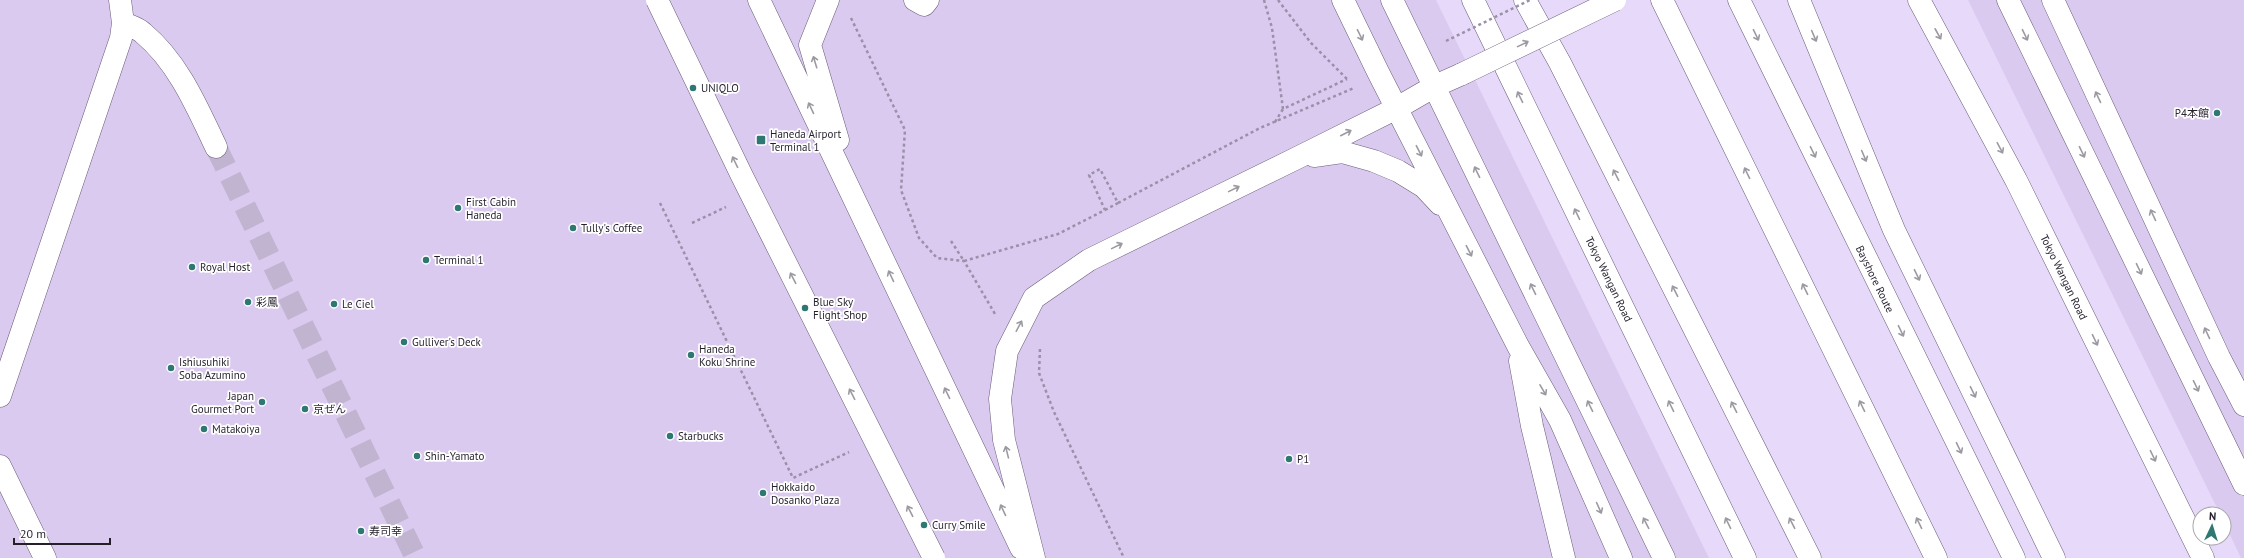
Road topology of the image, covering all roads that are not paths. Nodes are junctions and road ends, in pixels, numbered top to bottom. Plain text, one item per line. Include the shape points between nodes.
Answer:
1 (120, 0) edge
2 (657, 0) edge
3 (759, 0) edge
4 (828, 0) edge
5 (915, 0) edge
6 (928, 0) edge
7 (1343, 0) edge
8 (1392, 0) edge
9 (1473, 0) edge
10 (1525, 0) edge
11 (1615, 0) edge
12 (1662, 0) edge
13 (1739, 0) edge
14 (1799, 0) edge
15 (1919, 0) edge
16 (2008, 0) edge
17 (2053, 0) edge
18 (124, 23) junction
19 (1435, 86) junction
20 (1397, 108) junction
21 (216, 147) tunnel mouth
22 (1299, 157) junction
23 (858, 206) junction
24 (1452, 216) junction
25 (1518, 346) junction
26 (0, 396) edge
27 (2244, 405) edge
28 (0, 466) edge
29 (2244, 484) edge
30 (44, 558) edge
31 (934, 558) edge
32 (1026, 558) edge
33 (1034, 558) edge
34 (1564, 558) edge
35 (1621, 558) edge
36 (1664, 558) edge
37 (1745, 558) edge
38 (1810, 558) edge
39 (1936, 558) edge
40 (2014, 558) edge
41 (2054, 558) edge
42 (2203, 558) edge

1 - 18 main road
31 -> 2 main road, bridge via 742,176
23 -> 3 main road
23 -> 4 main road via 810,45
5 - 6 main road via 924,5
7 -> 20 main road
8 - 19 main road
37 -> 9 main road, Tokyo Wangan Road
38 -> 10 main road via 1560,63
19 -> 11 main road, bridge
39 -> 12 main road
13 -> 40 main road, Bayshore Route
14 -> 41 main road via 1894,230
15 -> 42 main road, Tokyo Wangan Road via 2016,180
16 -> 29 main road
27 -> 17 main road via 2219,357
18 - 21 main road via 142,32 162,51 192,97
18 - 26 main road
19 - 20 main road
36 -> 19 main road
22 -> 20 main road
20 -> 24 main road
22 - 24 main road via 1342,152 1374,160 1424,187
33 -> 22 main road via 1004,440 1000,399 1007,351 1034,298 1089,260
32 -> 23 main road
24 -> 25 main road
25 - 34 main road via 1532,426
25 -> 35 main road via 1560,420
28 - 30 main road

